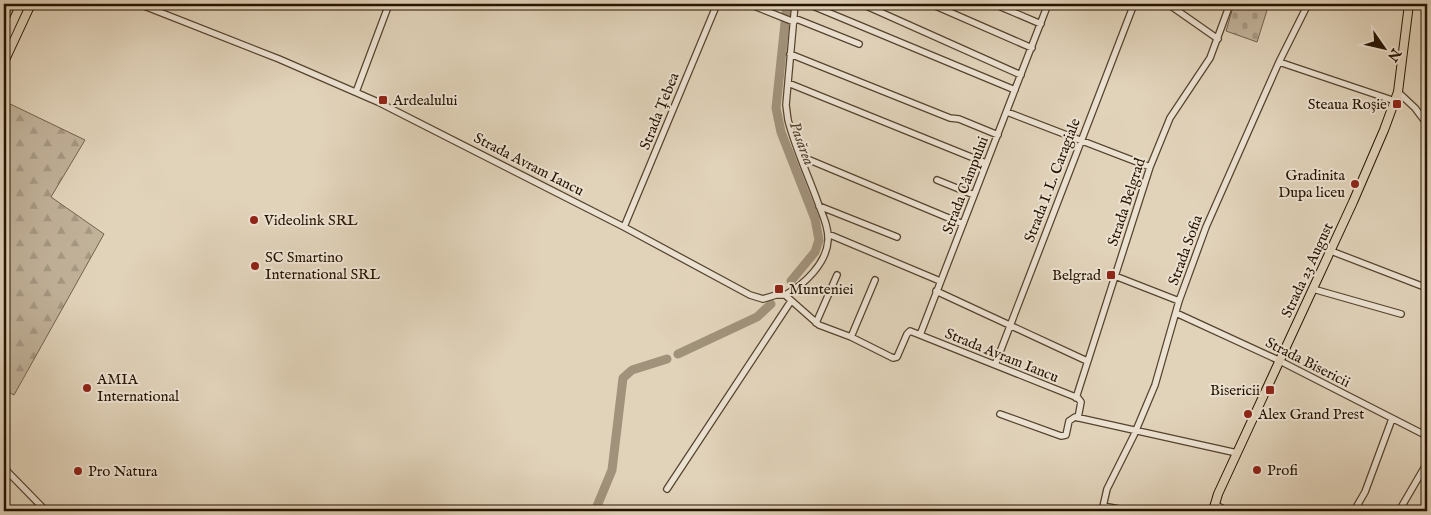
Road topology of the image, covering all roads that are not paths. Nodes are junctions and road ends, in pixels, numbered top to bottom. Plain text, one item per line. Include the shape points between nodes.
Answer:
1 (21, 4) edge
2 (31, 4) edge
3 (139, 4) edge
4 (389, 4) edge
5 (716, 4) edge
6 (749, 4) edge
7 (795, 4) edge
8 (808, 4) edge
9 (862, 4) edge
10 (931, 4) edge
11 (994, 4) edge
12 (1048, 4) edge
13 (1134, 4) edge
14 (1168, 4) edge
15 (1230, 4) edge
16 (1308, 4) edge
17 (1409, 4) edge
18 (790, 19) junction
19 (1041, 24) junction
20 (1218, 39) junction
21 (4, 41) edge
22 (859, 44) dead end
23 (1032, 48) junction
24 (790, 54) junction
25 (4, 62) edge
26 (1279, 62) junction
27 (1021, 75) junction
28 (788, 83) junction
29 (1015, 90) junction
30 (356, 92) junction
31 (1398, 92) junction
32 (1395, 101) junction
33 (1007, 112) junction
34 (1427, 124) edge
35 (998, 135) junction
36 (1081, 140) junction
37 (800, 156) junction
38 (986, 163) junction
39 (1150, 167) junction
40 (937, 180) dead end
41 (974, 195) junction
42 (819, 206) junction
43 (962, 224) junction
44 (624, 227) junction
45 (828, 234) junction
46 (897, 237) dead end
47 (1331, 251) junction
48 (837, 275) dead end
49 (1115, 276) junction
50 (874, 280) dead end
51 (940, 282) junction
52 (1427, 288) edge
53 (1313, 289) junction
54 (936, 291) junction
55 (785, 296) junction
56 (791, 302) junction
57 (1179, 302) junction
58 (1176, 313) junction
59 (1401, 314) dead end
60 (816, 323) junction
61 (1010, 325) junction
62 (920, 335) junction
63 (851, 337) junction
64 (1088, 361) junction
65 (1280, 361) junction
66 (995, 365) junction
67 (1076, 398) junction
68 (1000, 414) dead end
69 (1078, 418) junction
70 (1392, 419) junction
71 (1136, 431) junction
72 (1427, 436) edge
73 (1236, 453) junction
74 (1427, 463) edge
75 (4, 468) edge
76 (667, 489) dead end
77 (1102, 508) edge
78 (1214, 508) edge
79 (46, 511) edge
80 (1130, 511) edge
81 (1228, 511) edge
82 (1354, 511) edge
83 (1398, 511) edge

1 - 21 main road
2 - 25 main road
3 - 30 street, Strada Avram Iancu
4 - 30 street
5 - 44 street, Strada Țebea
6 - 18 street
7 - 18 street
8 - 29 street
9 - 27 street
10 - 23 street
11 - 19 street
12 - 19 street, Strada Câmpului
13 - 36 street, Strada I. L. Caragiale
14 - 20 street
15 - 20 street, Strada Belgrad
16 - 26 street, Strada Sofia
17 - 31 main road, Strada 23 August
18 - 22 street
18 - 24 street
19 - 23 street, Strada Câmpului
20 - 39 street, Strada Belgrad via 1170,118
23 - 27 street, Strada Câmpului
24 - 28 street
24 - 35 street
26 - 32 street
26 - 57 street, Strada Sofia via 1206,227
27 - 29 street, Strada Câmpului
28 - 37 street via 788,120
28 - 38 street
29 - 33 street, Strada Câmpului
30 - 44 street, Strada Avram Iancu
31 - 32 main road, Strada 23 August
31 - 34 street
32 - 47 main road, Strada 23 August
33 - 35 street, Strada Câmpului
33 - 36 street
35 - 38 street, Strada Câmpului
36 - 39 street
36 - 61 street, Strada I. L. Caragiale
37 - 42 street
37 - 43 street
38 - 41 street, Strada Câmpului
39 - 49 street, Strada Belgrad
40 - 41 street
41 - 43 street, Strada Câmpului
42 - 45 street
42 - 46 street
43 - 51 street, Strada Câmpului
44 - 55 street, Strada Avram Iancu via 754,297
45 - 51 street
45 - 55 street via 822,260 800,286
47 - 52 street
47 - 53 main road, Strada 23 August
48 - 60 street
49 - 57 street
49 - 64 street, Strada Belgrad
50 - 63 street
51 - 54 street, Strada Câmpului
53 - 59 street
53 - 65 main road, Strada 23 August
54 - 61 street
54 - 62 street, Strada Câmpului
55 - 56 street
56 - 60 street
56 - 76 street
57 - 58 street, Strada Sofia
58 - 65 street, Strada Bisericii
58 - 71 street, Strada Sofia via 1158,376
60 - 63 street
61 - 64 street
61 - 66 street, Strada I. L. Caragiale
62 - 63 street via 908,332 895,358
62 - 66 street, Strada Avram Iancu
64 - 67 street, Strada Belgrad
65 - 70 street, Strada Bisericii
65 - 73 main road, Strada 23 August
66 - 67 street, Strada Avram Iancu
67 - 69 street, Strada Belgrad via 1081,402
68 - 69 street via 1063,436 1071,418
69 - 71 street
70 - 72 street, Strada Bisericii
70 - 82 street via 1365,492
71 - 73 street
71 - 77 street, Strada Sofia via 1107,489
73 - 78 main road, Strada 23 August
74 - 83 street
75 - 79 street
77 - 80 street
78 - 81 street

